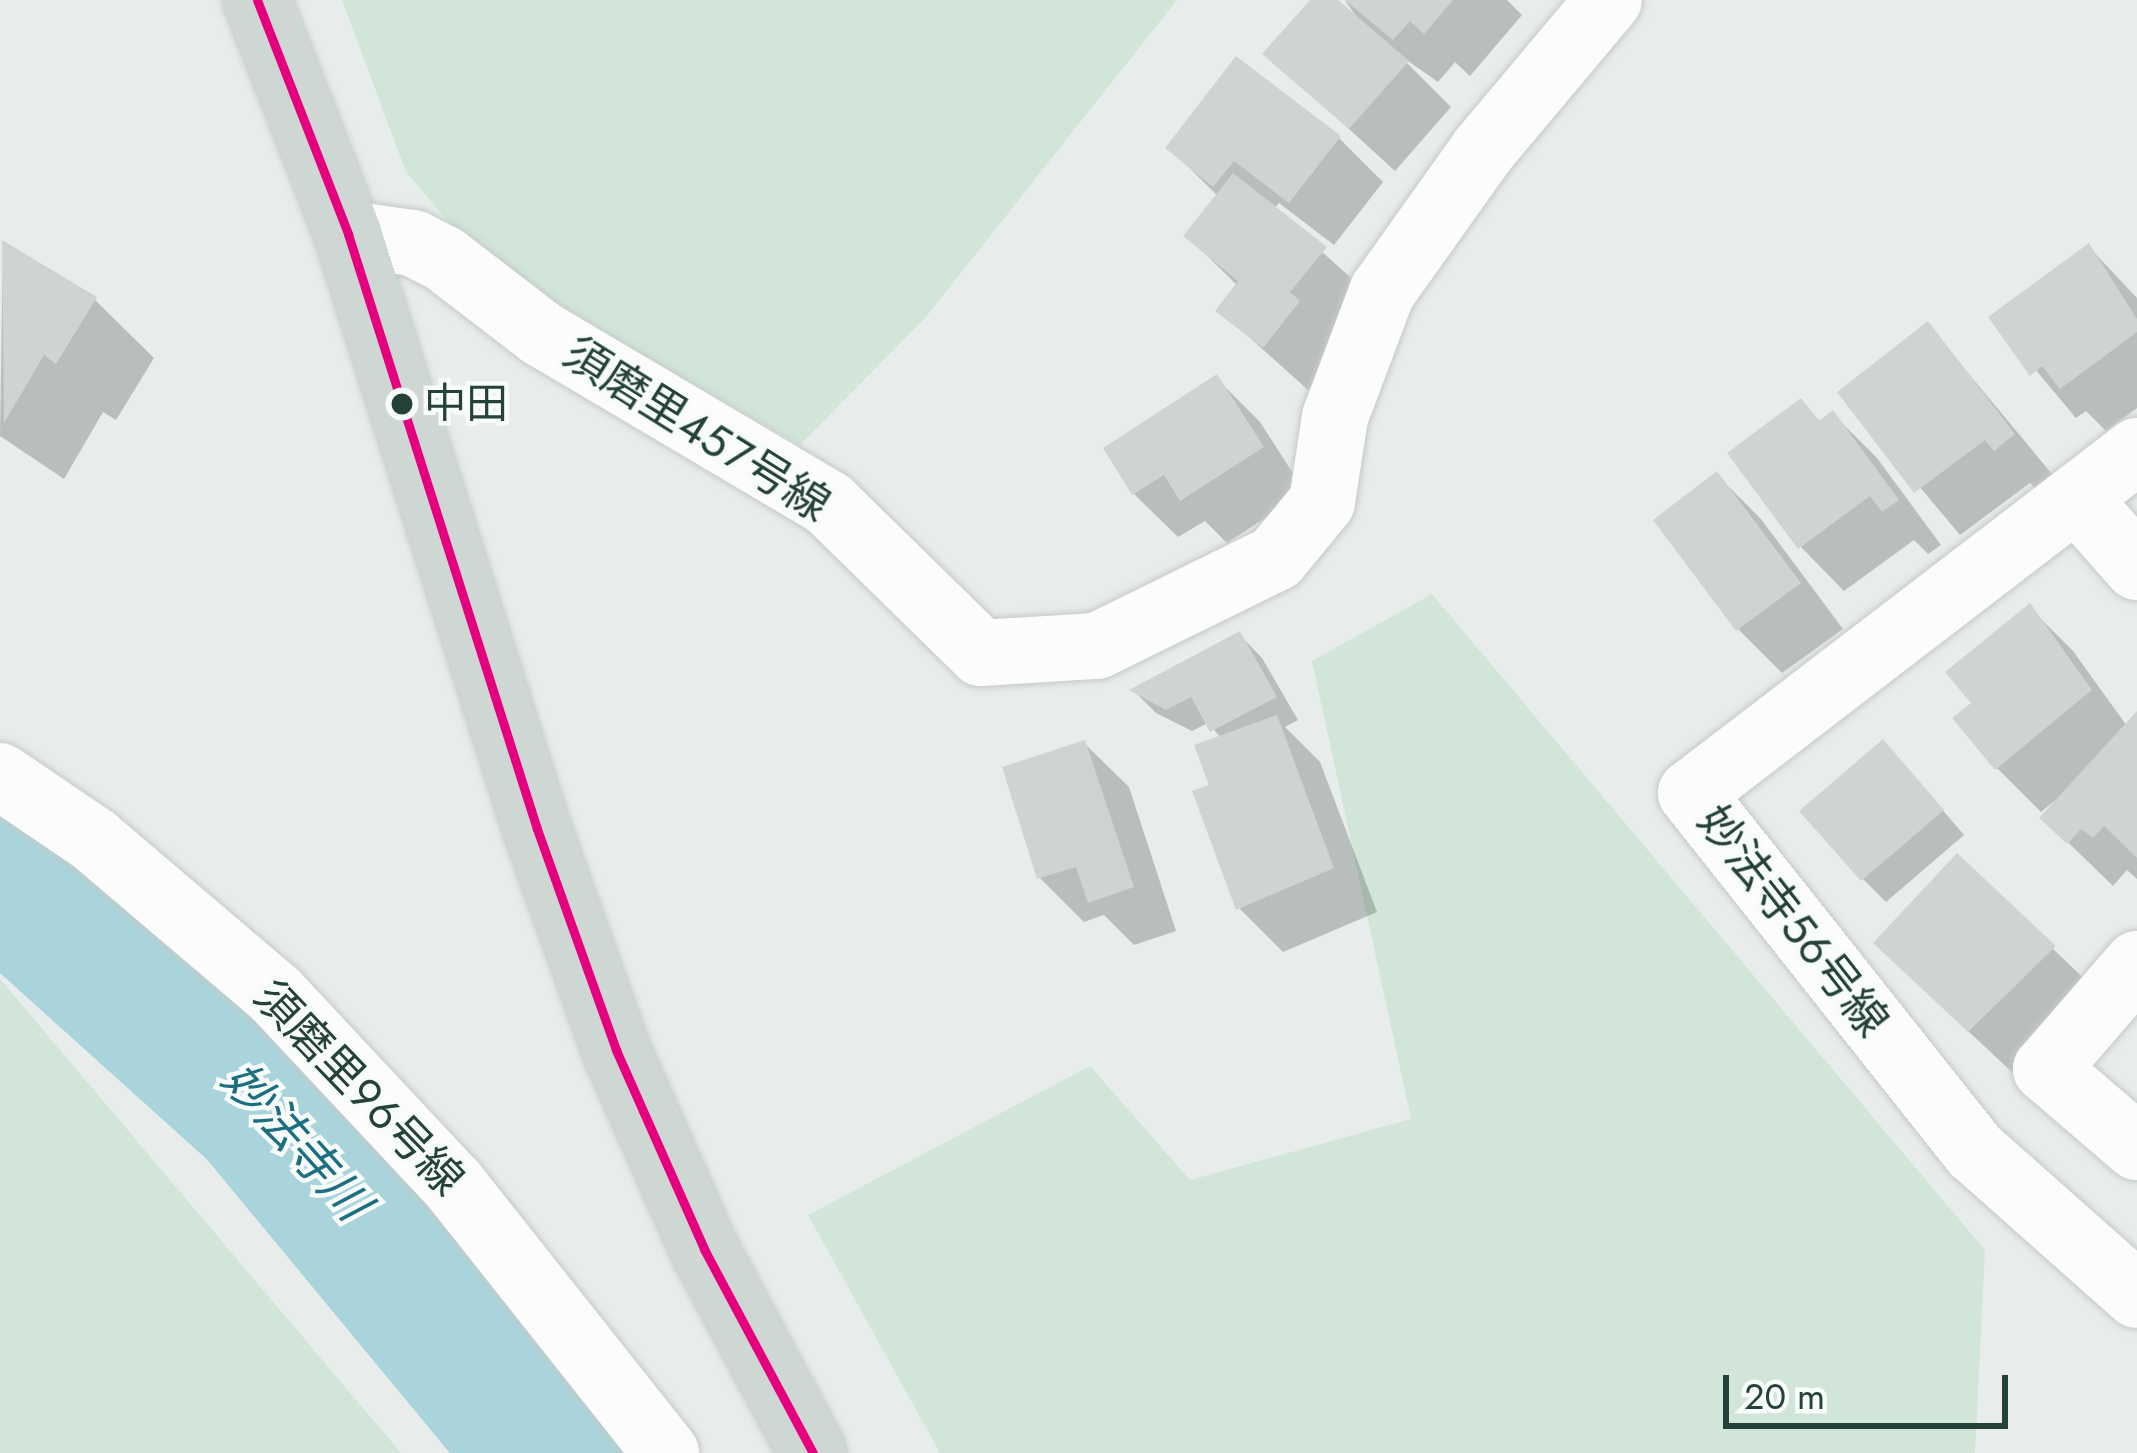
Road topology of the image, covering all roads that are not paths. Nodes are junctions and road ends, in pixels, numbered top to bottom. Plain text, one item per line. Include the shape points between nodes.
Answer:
1 (257, 0) edge
2 (1609, 0) edge
3 (348, 234) junction
4 (2137, 452) edge
5 (2079, 501) junction
6 (2137, 567) edge
7 (0, 776) edge
8 (2137, 964) edge
9 (2137, 1148) edge
10 (2137, 1295) edge
11 (666, 1453) edge
12 (813, 1453) edge

1 - 3 main road
2 - 3 street, 須磨里４５７号線 via 1483,150 1382,292 1335,417 1322,502 1276,558 1097,646 981,653 829,504 542,334 443,258 413,243
3 - 12 main road via 537,829 616,1050 704,1249
4 - 5 street, 妙法寺５６号線
5 - 6 street
5 - 10 street, 妙法寺５６号線 via 1690,793 1975,1151
7 - 11 street, 須磨里９６号線 via 94,840 274,994 453,1184
8 - 9 street via 2046,1070

